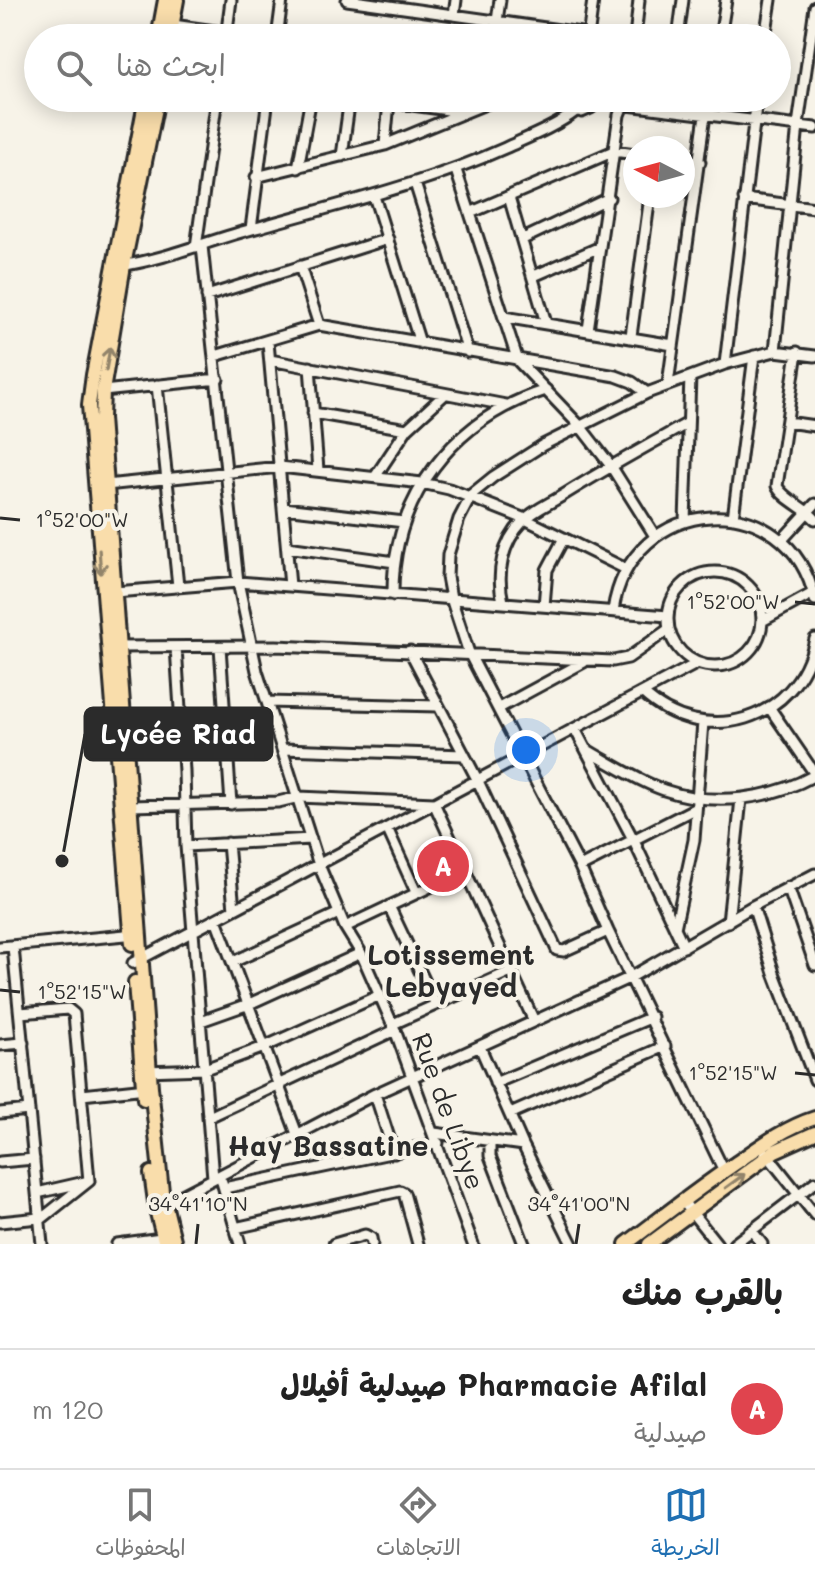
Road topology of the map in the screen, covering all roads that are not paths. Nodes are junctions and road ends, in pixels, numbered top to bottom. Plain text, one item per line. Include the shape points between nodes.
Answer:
1 (165, 0) edge
2 (177, 0) edge
3 (231, 0) edge
4 (282, 0) edge
5 (347, 0) edge
6 (456, 0) edge
7 (500, 0) edge
8 (593, 0) edge
9 (639, 0) edge
10 (683, 0) edge
11 (726, 0) edge
12 (771, 0) edge
13 (371, 2) edge
14 (414, 5) edge
15 (815, 7) edge
16 (454, 15) junction
17 (497, 21) junction
18 (161, 24) edge
19 (173, 24) edge
20 (228, 24) edge
21 (279, 24) edge
22 (515, 24) edge
23 (590, 24) edge
24 (636, 24) edge
25 (680, 24) edge
26 (722, 24) edge
27 (767, 24) edge
28 (813, 39) edge
29 (810, 79) edge
30 (144, 112) edge
31 (155, 112) edge
32 (215, 112) edge
33 (266, 112) edge
34 (308, 112) edge
35 (348, 112) edge
36 (388, 112) edge
37 (459, 112) edge
38 (574, 112) edge
39 (620, 112) edge
40 (698, 112) edge
41 (755, 112) edge
42 (466, 113) joint
43 (706, 114) junction
44 (754, 120) junction
45 (798, 125) junction
46 (815, 128) edge
47 (385, 145) junction
48 (614, 151) junction
49 (623, 152) edge
50 (342, 156) junction
51 (695, 161) edge
52 (700, 162) junction
53 (298, 168) junction
54 (456, 170) junction
55 (256, 177) junction
56 (415, 183) junction
57 (374, 196) junction
58 (509, 197) junction
59 (609, 198) junction
60 (744, 199) junction
61 (790, 204) junction
62 (648, 208) edge
63 (815, 208) edge
64 (470, 213) junction
65 (251, 229) junction
66 (388, 239) junction
67 (523, 239) junction
68 (199, 247) junction
69 (600, 247) junction
70 (119, 266) junction
71 (300, 266) junction
72 (534, 276) junction
73 (207, 296) junction
74 (504, 317) junction
75 (546, 323) junction
76 (319, 325) junction
77 (588, 330) junction
78 (631, 336) junction
79 (268, 342) junction
80 (420, 343) junction
81 (673, 345) junction
82 (775, 351) junction
83 (468, 352) junction
84 (797, 352) junction
85 (215, 356) junction
86 (754, 356) junction
87 (815, 356) edge
88 (270, 360) junction
89 (518, 361) junction
90 (725, 364) junction
91 (310, 367) junction
92 (690, 377) junction
93 (218, 379) junction
94 (668, 384) junction
95 (157, 385) junction
96 (546, 390) junction
97 (103, 391) junction
98 (647, 393) junction
99 (444, 395) junction
100 (507, 405) junction
101 (313, 413) junction
102 (787, 422) junction
103 (688, 423) junction
104 (580, 426) junction
105 (815, 426) edge
106 (407, 429) junction
107 (611, 466) junction
108 (280, 467) junction
109 (318, 470) junction
110 (227, 472) junction
111 (375, 477) junction
112 (167, 478) junction
113 (422, 483) junction
114 (106, 485) junction
115 (470, 498) junction
116 (284, 508) junction
117 (813, 512) edge
118 (733, 518) junction
119 (525, 519) junction
120 (685, 521) junction
121 (404, 522) junction
122 (655, 536) junction
123 (564, 538) junction
124 (782, 540) junction
125 (287, 547) junction
126 (395, 562) junction
127 (626, 569) junction
128 (238, 582) junction
129 (178, 586) junction
130 (290, 586) junction
131 (115, 592) junction
132 (393, 595) junction
133 (814, 595) edge
134 (451, 598) junction
135 (503, 602) junction
136 (544, 606) junction
137 (613, 611) junction
138 (668, 616) junction
139 (762, 621) junction
140 (669, 629) junction
141 (815, 639) edge
142 (251, 646) junction
143 (112, 647) junction
144 (176, 647) junction
145 (220, 647) junction
146 (410, 651) junction
147 (469, 653) junction
148 (813, 655) edge
149 (584, 661) junction
150 (696, 664) junction
151 (643, 693) junction
152 (267, 702) junction
153 (438, 706) junction
154 (769, 707) junction
155 (499, 708) junction
156 (703, 722) junction
157 (575, 729) junction
158 (283, 749) junction
159 (587, 750) junction
160 (464, 755) junction
161 (524, 756) junction
162 (815, 774) edge
163 (477, 779) junction
164 (299, 797) junction
165 (741, 799) junction
166 (434, 803) junction
167 (696, 803) junction
168 (231, 804) junction
169 (131, 806) junction
170 (185, 806) junction
171 (387, 828) junction
172 (311, 839) junction
173 (633, 839) junction
174 (228, 843) junction
175 (186, 846) junction
176 (319, 865) junction
177 (580, 867) junction
178 (466, 870) junction
179 (815, 874) edge
180 (788, 887) junction
181 (416, 892) junction
182 (389, 906) junction
183 (753, 906) junction
184 (234, 909) junction
185 (339, 913) junction
186 (216, 919) junction
187 (728, 922) junction
188 (345, 927) junction
189 (675, 928) junction
190 (193, 931) junction
191 (608, 931) junction
192 (135, 934) junction
193 (0, 947) edge
194 (13, 947) junction
195 (684, 947) junction
196 (361, 953) junction
197 (137, 961) junction
198 (233, 962) junction
199 (815, 965) edge
200 (511, 971) junction
201 (631, 977) junction
202 (380, 995) junction
203 (435, 1003) junction
204 (249, 1004) junction
205 (20, 1013) junction
206 (652, 1017) junction
207 (201, 1021) junction
208 (534, 1021) junction
209 (394, 1027) junction
210 (23, 1043) junction
211 (0, 1045) edge
212 (665, 1046) junction
213 (264, 1047) junction
214 (480, 1047) junction
215 (205, 1069) junction
216 (146, 1071) junction
217 (412, 1077) junction
218 (815, 1080) edge
219 (495, 1083) junction
220 (279, 1086) junction
221 (147, 1088) junction
222 (375, 1094) junction
223 (82, 1095) junction
224 (29, 1110) junction
225 (0, 1113) edge
226 (510, 1114) junction
227 (209, 1117) junction
228 (815, 1118) edge
229 (815, 1133) edge
230 (297, 1134) junction
231 (436, 1138) junction
232 (490, 1141) junction
233 (523, 1145) junction
234 (764, 1151) junction
235 (394, 1153) junction
236 (34, 1159) junction
237 (0, 1162) edge
238 (724, 1171) junction
239 (216, 1177) junction
240 (89, 1181) junction
241 (815, 1182) edge
242 (224, 1188) junction
243 (37, 1193) junction
244 (799, 1194) junction
245 (682, 1200) junction
246 (160, 1206) junction
247 (692, 1212) junction
248 (815, 1215) edge
249 (39, 1219) junction
250 (0, 1222) edge
251 (235, 1228) junction
252 (646, 1229) junction
253 (752, 1231) junction
254 (169, 1241) edge
255 (654, 1243) edge
256 (42, 1244) edge
257 (117, 1244) edge
258 (240, 1244) edge
259 (334, 1244) edge
260 (372, 1244) edge
261 (418, 1244) edge
262 (473, 1244) edge
263 (524, 1244) edge
264 (572, 1244) edge
265 (626, 1244) edge
266 (717, 1244) edge
267 (734, 1244) edge
268 (762, 1244) edge

1 - 18 main road
2 - 19 main road
3 - 20 street
4 - 21 street
5 - 13 street
6 - 16 street
7 - 17 street
8 - 23 street
9 - 24 street
10 - 25 street
11 - 26 street
12 - 27 street
13 - 14 street
14 - 16 street
15 - 28 street
16 - 17 street
17 - 22 street
28 - 29 street
29 - 45 street
30 - 70 main road
31 - 70 main road
32 - 68 street, Rue de Libye
33 - 55 street
34 - 53 street
35 - 50 street
36 - 47 street
37 - 42 street
38 - 54 street
39 - 48 street
40 - 43 street
41 - 44 street
42 - 47 street
43 - 44 street
43 - 52 street
44 - 45 street
44 - 60 street
45 - 46 street
45 - 61 street
47 - 50 street
48 - 49 street
48 - 58 street
48 - 59 street
50 - 53 street
51 - 52 street
52 - 81 street
53 - 55 street
54 - 56 street
54 - 64 street
55 - 65 street
56 - 57 street
56 - 83 street
57 - 65 street
57 - 66 street
58 - 64 street
58 - 67 street
59 - 67 street
59 - 69 street
60 - 61 street
60 - 90 street
61 - 63 street
61 - 82 street
62 - 78 street
64 - 74 street
65 - 68 street
66 - 71 street
66 - 80 street
67 - 72 street
68 - 70 street
68 - 73 street, Rue de Libye
69 - 72 street
69 - 77 street
97 -> 70 main road
70 -> 143 main road via 89,405
71 - 73 street
71 - 76 street
72 - 75 street
73 - 85 street, Rue de Libye
74 - 75 street
74 - 89 street
75 - 77 street
76 - 79 street
76 - 80 street
77 - 78 street
78 - 81 street
79 - 85 street
79 - 88 street
80 - 83 street
81 - 94 street
82 - 84 street
82 - 86 street
83 - 89 street
84 - 87 street
84 - 102 street
85 - 93 street, Rue de Libye
86 - 90 street
86 - 118 street
88 - 91 street
88 - 108 street
89 - 96 street
89 - 98 street via 616,376
90 - 92 street
91 - 99 street
91 - 101 street
92 - 94 street
92 - 103 street
93 - 95 street
93 - 110 street, Rue de Libye
94 - 98 street
95 - 97 street
95 - 112 street
96 - 100 street
96 - 104 street
97 - 114 main road
98 - 104 street
99 - 100 street
99 - 106 street
100 - 113 street via 455,442
101 - 106 street
101 - 109 street
102 - 105 street
102 - 117 street via 777,489
103 - 107 street
103 - 120 street
104 - 107 street
104 - 115 street via 504,470
106 - 111 street
107 - 119 street
107 - 122 street
108 - 109 street
108 - 110 street
108 - 116 street
109 - 111 street
110 - 112 street
110 - 128 street, Rue de Libye
111 - 113 street
112 - 114 street
112 - 129 street
113 - 115 street
113 - 121 street
114 - 131 main road
115 - 119 street
115 - 134 street via 449,548
116 - 121 street
116 - 125 street
117 - 124 street
118 - 120 street
118 - 124 street
119 - 123 street
119 - 135 street via 503,557
120 - 122 street
121 - 126 street
122 - 127 street
123 - 127 street
123 - 136 street via 547,570
124 - 133 street via 804,567
125 - 126 street
125 - 130 street
126 - 132 street
127 - 137 street
128 - 129 street
128 - 130 street
128 - 142 street, Rue de Libye
129 - 131 street
130 - 132 street
131 - 143 main road
132 - 134 street
133 - 139 street
134 - 135 street
134 - 147 street
135 - 136 street
136 - 137 street
137 - 138 street
138 - 139 street via 684,583 720,572 752,590
138 - 140 street
139 - 150 street via 755,644 738,660 715,667
140 - 149 street via 628,658
140 - 150 street via 677,648
141 - 148 street
142 - 145 street
142 - 146 street
142 - 152 street, Rue de Libye
143 - 144 street
143 - 169 main road
143 - 192 main road
144 - 145 street
144 - 170 street
145 - 168 street
146 - 147 street
146 - 153 street
147 - 149 street
147 - 155 street
148 - 154 street via 791,688
149 - 155 street
150 - 151 street
151 - 156 street via 670,713
151 - 157 street
152 - 153 street
152 - 158 street, Rue de Libye
153 - 160 street
154 - 156 street via 732,722
154 - 162 street
155 - 161 street
156 - 167 street
157 - 159 street
157 - 161 street
158 - 160 street
158 - 164 street, Rue de Libye
159 - 167 street
159 - 173 street
160 - 163 street
161 - 163 street
161 - 177 street
162 - 165 street via 780,791
163 - 166 street
163 - 191 street via 557,950
164 - 166 street
164 - 168 street
164 - 172 street, Rue de Libye
165 - 167 street
165 - 187 street
166 - 171 street
166 - 178 street
167 - 173 street
167 - 189 street via 692,853
168 - 170 street
169 - 170 street
169 - 192 main road
170 - 175 street
171 - 176 street
171 - 181 street
172 - 174 street
172 - 176 street, Rue de Libye
173 - 177 street
173 - 189 street
174 - 175 street
174 - 184 street
175 - 190 street
176 - 184 street
176 - 185 street, Rue de Libye
177 - 191 street
178 - 181 street
178 - 200 street
179 - 180 street
180 - 183 street
180 - 199 street
181 - 182 street
182 - 188 street
182 - 203 street
183 - 187 street
183 - 218 street
184 - 186 street
185 - 188 street, Rue de Libye
185 - 198 street
186 - 190 street
186 - 198 street
187 - 195 street
188 - 196 street, Rue de Libye
189 - 195 street
190 - 197 street
190 - 207 street
191 - 201 street
192 - 194 street
192 - 197 main road
193 - 194 street
194 - 205 street
195 - 201 street
196 - 202 street, Rue de Libye
196 - 204 street
197 - 216 main road
198 - 204 street
200 - 203 street
200 - 208 street
201 - 206 street
201 - 208 street
202 - 209 street, Rue de Libye
202 - 213 street
203 - 209 street
204 - 207 street
204 - 213 street
205 - 210 street
205 - 223 street via 72,1010
206 - 212 street
206 - 219 street
207 - 215 street
208 - 214 street
209 - 217 street, Rue de Libye
209 - 220 street
210 - 211 street
210 - 224 street
212 - 226 street
212 - 238 street
213 - 215 street
213 - 220 street
214 - 217 street
214 - 219 street
215 - 216 street
215 - 227 street
216 - 221 main road
217 - 222 street
217 - 231 street, Rue de Libye
219 - 226 street
220 - 227 street
220 - 230 street
221 - 223 street
221 - 246 main road
222 - 230 street
222 - 235 street
223 - 240 street
224 - 225 street
224 - 236 street
226 - 233 street
227 - 239 street
228 - 234 main road via 787,1129
229 - 234 main road
230 - 239 street
231 - 232 street
231 - 235 street
231 - 262 street, Rue de Libye
232 - 233 street
232 - 263 street via 492,1163
233 - 264 street
234 - 238 main road
234 - 244 street
247 -> 234 main road
235 - 242 street
236 - 237 street
236 - 243 street
238 - 245 main road
239 - 242 street
239 - 246 street
240 - 243 street
240 - 249 street
241 - 244 street
242 - 251 street
243 - 249 street
244 - 248 street
244 - 253 street
245 - 247 street
245 - 252 main road
246 - 254 main road
247 - 255 main road
247 - 266 street
249 - 250 street
249 - 256 street
251 - 258 street
251 - 261 street via 400,1191
252 - 255 street
252 - 265 main road
253 - 267 street
253 - 268 street
254 - 257 street
259 - 260 street via 368,1235

